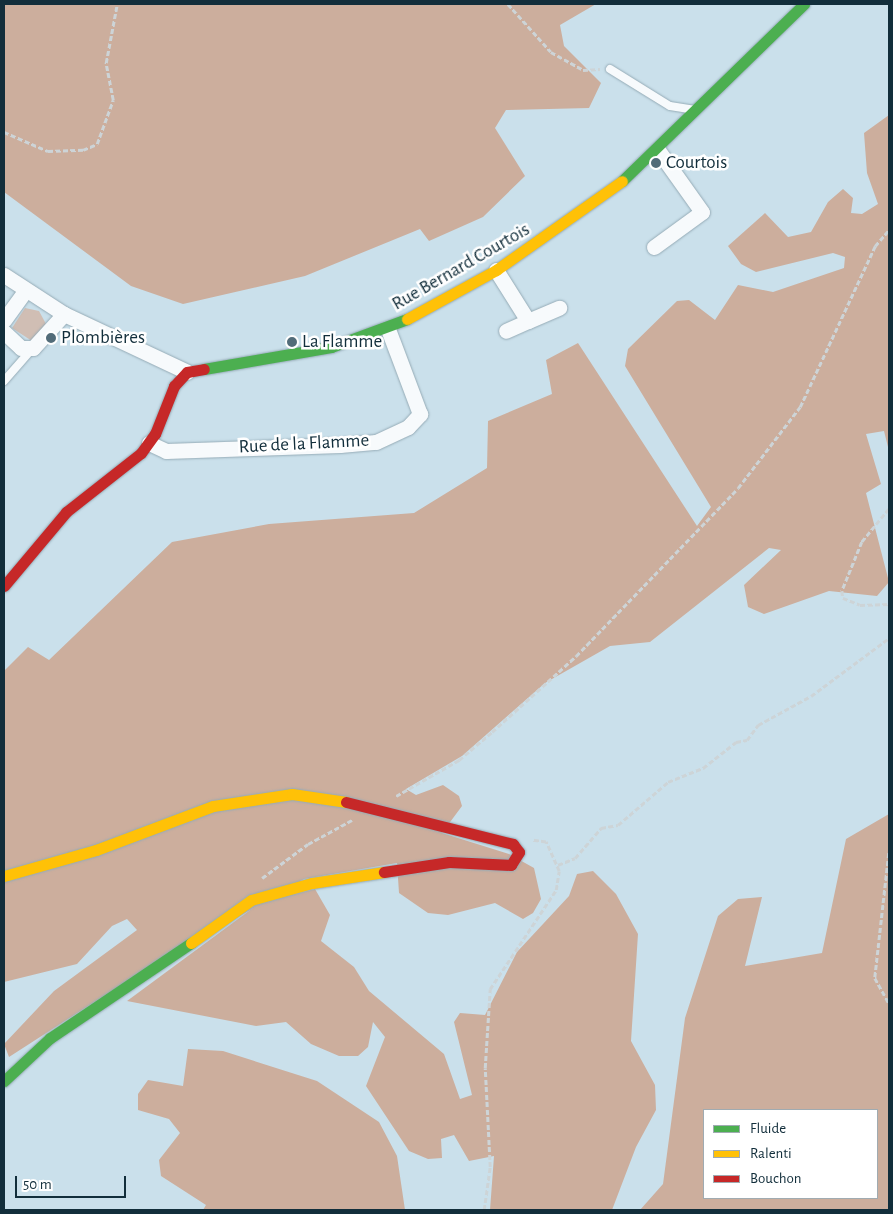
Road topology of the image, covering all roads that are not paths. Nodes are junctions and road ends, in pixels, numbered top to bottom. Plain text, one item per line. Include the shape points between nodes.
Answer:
1 (804, 4) edge
2 (610, 69) road end
3 (696, 111) junction
4 (658, 150) junction
5 (654, 247) dead end
6 (496, 270) junction
7 (4, 275) edge
8 (24, 291) junction
9 (559, 308) dead end
10 (64, 314) junction
11 (4, 320) edge
12 (528, 321) junction
13 (388, 329) junction
14 (4, 332) edge
15 (506, 332) dead end
16 (33, 348) junction
17 (187, 372) junction
18 (4, 382) edge
19 (149, 443) junction
20 (4, 586) edge
21 (4, 876) edge
22 (4, 1081) edge

1 - 3 street, Rue Bernard Courtois
2 - 3 lane via 670,106
3 - 4 street, Rue Bernard Courtois
4 - 5 street via 702,212
4 - 6 street, Rue Bernard Courtois via 596,203
6 - 12 street
6 - 13 street, Rue Bernard Courtois
7 - 8 street
8 - 10 street
8 - 11 street
9 - 12 street
10 - 16 street
10 - 17 street
12 - 15 street
13 - 17 street, Rue Bernard Courtois via 330,347
13 - 19 street, Rue de la Flamme via 420,414 417,421 376,442 166,451
14 - 16 street via 20,348
16 - 18 lane
17 - 19 street via 174,386
19 - 20 street via 131,463 66,512
21 - 22 street via 96,850 213,806 254,797 317,795 513,844 519,852 511,865 449,862 312,883 252,900 118,996 50,1038

